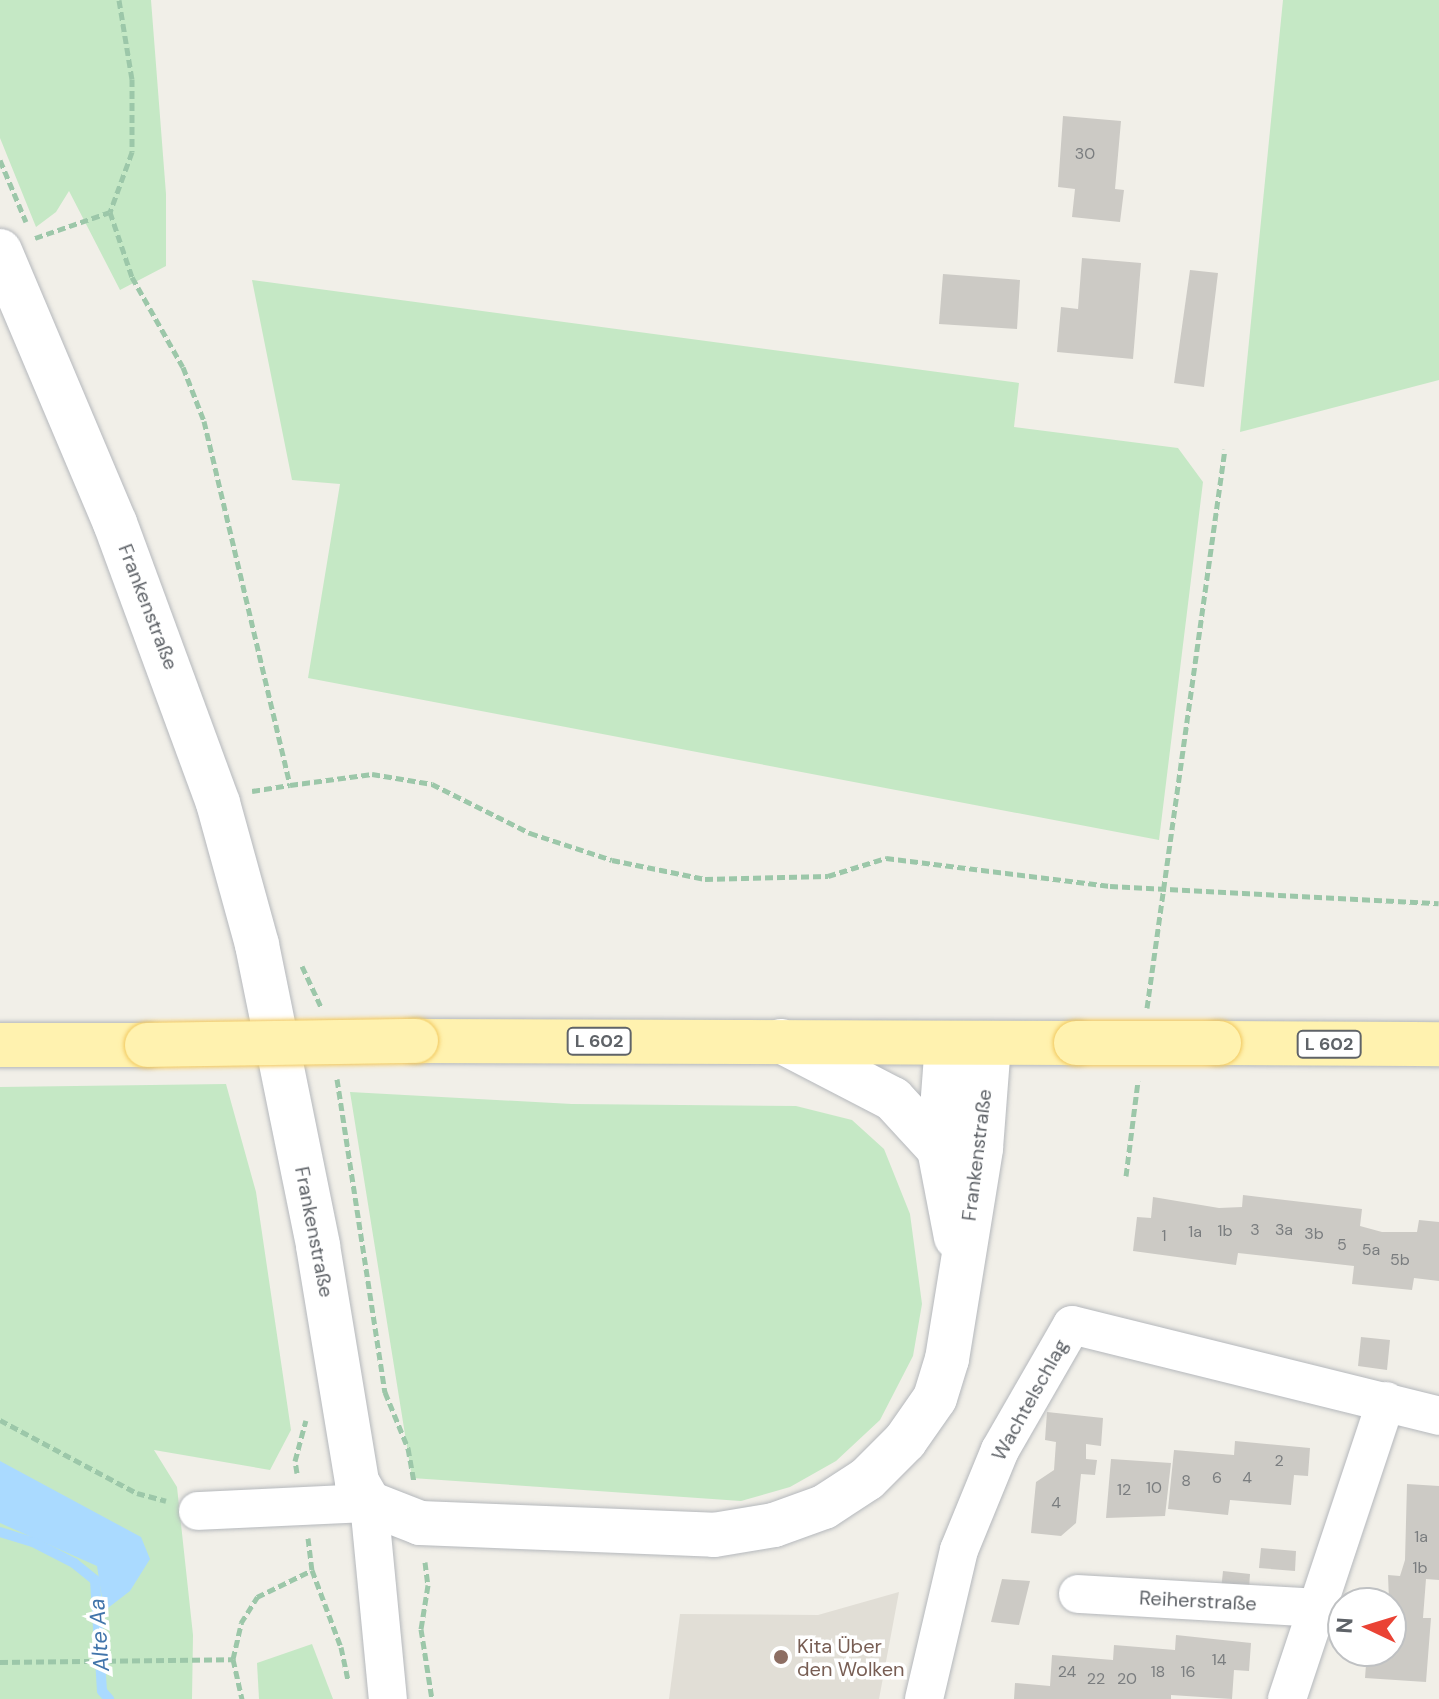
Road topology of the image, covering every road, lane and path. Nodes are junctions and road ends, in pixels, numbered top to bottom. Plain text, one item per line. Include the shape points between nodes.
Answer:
1 (119, 0) edge
2 (110, 212) junction
3 (0, 251) edge
4 (1225, 449) dead end
5 (1162, 890) junction
6 (1439, 903) edge
7 (781, 1041) junction
8 (968, 1043) junction
9 (1439, 1044) edge
10 (0, 1045) edge
11 (939, 1149) junction
12 (962, 1267) junction
13 (1386, 1401) junction
14 (305, 1409) dead end
15 (1439, 1416) edge
16 (0, 1420) edge
17 (369, 1503) junction
18 (305, 1508) junction
19 (198, 1511) joint
20 (423, 1547) dead end
21 (312, 1570) junction
22 (1078, 1594) dead end
23 (1318, 1608) junction
24 (233, 1659) junction
25 (0, 1662) edge
26 (349, 1686) dead end
27 (242, 1699) edge
28 (388, 1699) edge
29 (432, 1699) edge
30 (924, 1699) edge
31 (1287, 1699) edge

1 - 2 path via 132,79 132,152
2 - 3 path
2 - 5 path via 132,277 183,367 204,421 290,785 372,774 432,784 530,833 612,860 705,879 828,876 886,858
3 - 17 main road, Frankenstraße via 115,523 218,803 260,961 318,1246 357,1482
4 - 5 path
5 - 6 path
7 - 8 main road, L 602
7 - 10 main road, L 602, bridge
7 - 11 main road, L 602 via 893,1099
8 - 9 main road, L 602, bridge
8 - 11 main road, Frankenstraße
8 - 12 main road, Frankenstraße via 981,1148
11 - 12 main road, Frankenstraße
12 - 17 main road, Frankenstraße via 956,1320 935,1398 905,1441 867,1479 824,1507 774,1525 714,1535 420,1523
13 - 15 street, Wachtelschlag
13 - 23 street
13 - 30 street, Wachtelschlag via 1072,1325 1000,1450 959,1550
14 - 18 path via 295,1461
16 - 19 path via 137,1493
17 - 18 street
17 - 28 street
18 - 19 street
18 - 21 path
20 - 29 path via 428,1585 421,1629
21 - 24 path via 257,1597 241,1623
21 - 26 path via 341,1647
22 - 23 street, Reiherstraße
23 - 31 street
24 - 25 path
24 - 27 path

